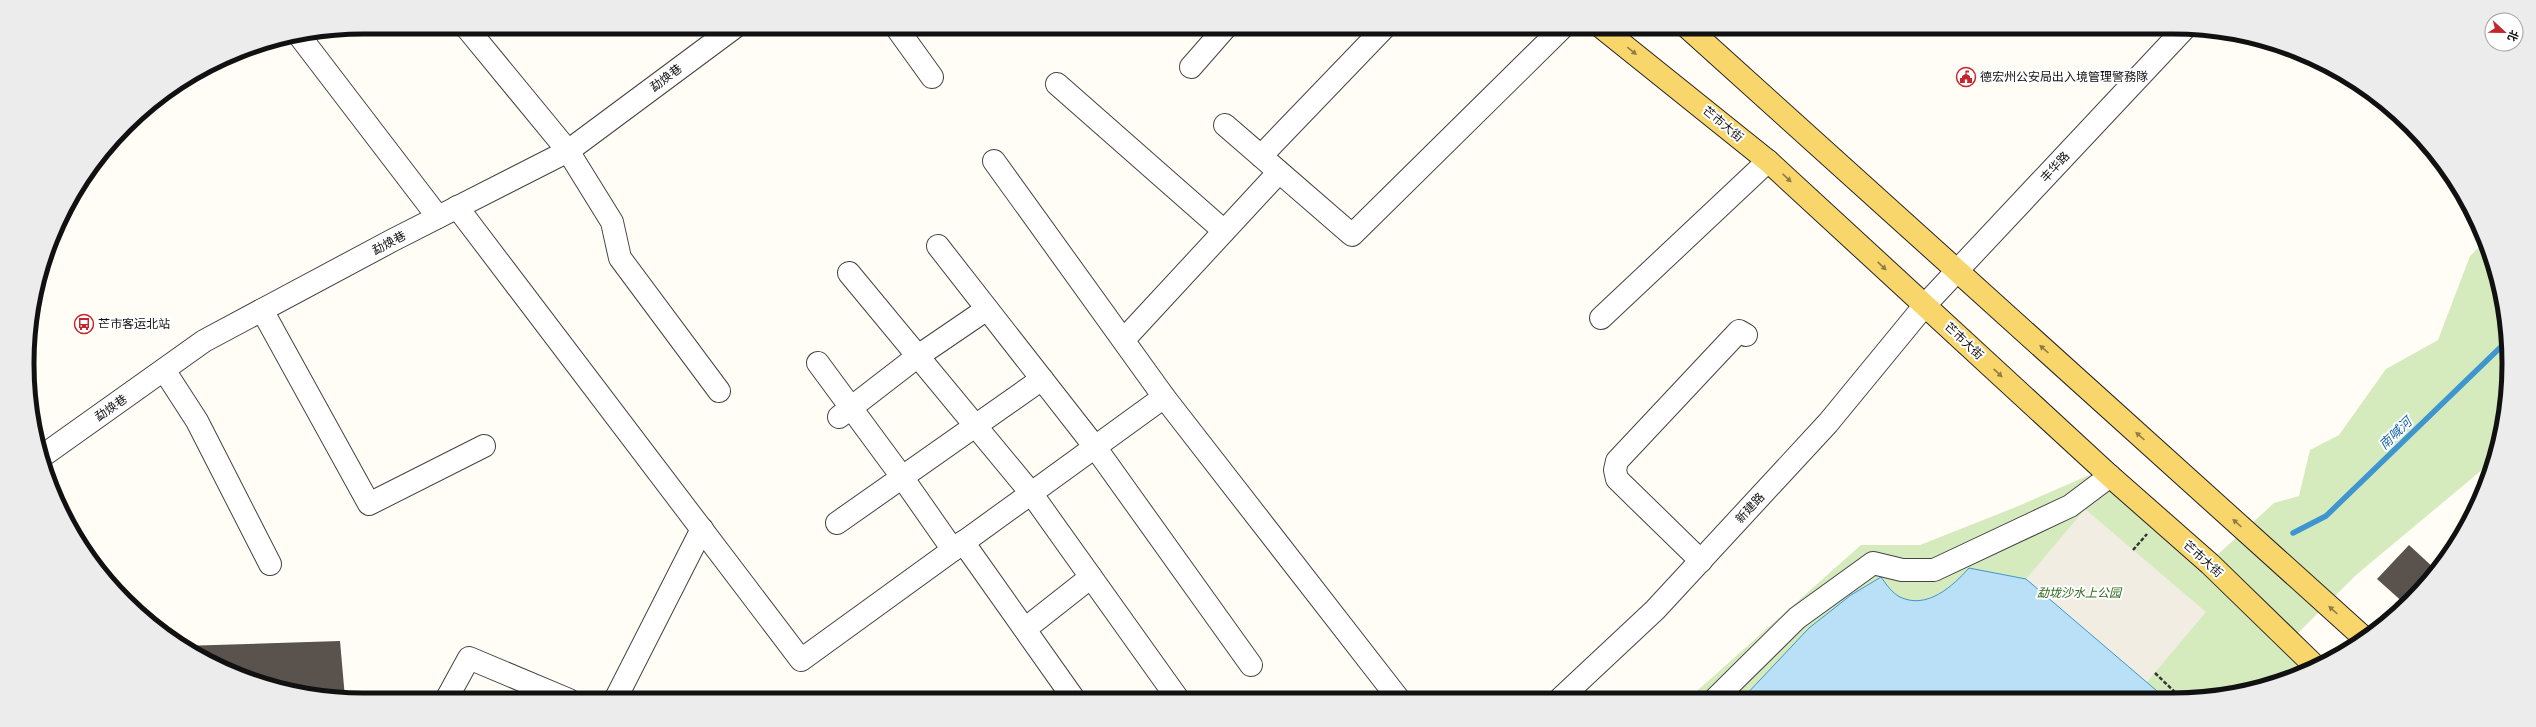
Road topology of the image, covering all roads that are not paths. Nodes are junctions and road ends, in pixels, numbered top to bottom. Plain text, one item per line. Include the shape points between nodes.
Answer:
1 (472, 34) edge
2 (726, 34) edge
3 (901, 34) edge
4 (1220, 34) edge
5 (1378, 34) edge
6 (1555, 34) edge
7 (1610, 34) edge
8 (1695, 34) edge
9 (2179, 34) edge
10 (302, 40) edge
11 (1191, 67) dead end
12 (932, 77) dead end
13 (1057, 84) dead end
14 (1225, 125) dead end
15 (568, 151) junction
16 (1261, 156) junction
17 (994, 161) dead end
18 (1768, 161) junction
19 (1279, 172) junction
20 (457, 207) junction
21 (438, 217) junction
22 (1224, 231) junction
23 (938, 246) dead end
24 (1958, 271) junction
25 (849, 273) dead end
26 (1924, 305) junction
27 (987, 308) junction
28 (262, 310) junction
29 (1601, 318) dead end
30 (1130, 333) dead end
31 (1746, 335) dead end
32 (918, 356) junction
33 (818, 363) dead end
34 (164, 370) junction
35 (1042, 379) junction
36 (719, 392) dead end
37 (1164, 397) junction
38 (845, 412) junction
39 (975, 425) junction
40 (484, 446) dead end
41 (1095, 447) junction
42 (46, 453) edge
43 (2110, 476) junction
44 (902, 477) junction
45 (1031, 493) junction
46 (837, 523) dead end
47 (702, 529) junction
48 (958, 546) junction
49 (1701, 561) junction
50 (270, 564) dead end
51 (1091, 577) junction
52 (1025, 629) junction
53 (2360, 634) edge
54 (2311, 662) edge
55 (1251, 665) dead end
56 (450, 693) edge
57 (552, 693) edge
58 (619, 693) edge
59 (1070, 693) edge
60 (1174, 693) edge
61 (1394, 693) edge
62 (1566, 693) edge
63 (1721, 693) edge

1 - 15 street
2 - 15 street, 勐焕巷
3 - 12 street
4 - 11 street
5 - 16 street
6 - 19 street via 1352,235
7 -> 18 main road, 芒市大街
8 - 24 main road
9 - 24 street, 丰华路
10 - 21 street
13 - 22 street
14 - 16 street
15 - 20 street, 勐焕巷
15 - 36 street via 612,222 620,258
16 - 19 street
17 - 37 street
18 -> 26 main road, 芒市大街
18 - 29 street
19 - 22 street
20 - 21 street, 勐焕巷
20 - 47 street
21 - 28 street, 勐焕巷
22 - 30 street
23 - 27 street
24 - 26 street, 丰华路
53 -> 24 main road
25 - 32 street
26 -> 43 main road, 芒市大街
26 - 49 street, 新建路 via 1828,423
27 - 32 street
27 - 35 street
28 - 34 street, 勐焕巷 via 204,341
28 - 40 street via 369,504
31 - 49 street via 1739,332 1617,461 1615,470 1618,479
32 - 38 street
32 - 39 street
33 - 38 street
34 - 42 street, 勐焕巷
34 - 50 street via 197,422
35 - 39 street
35 - 41 street
37 - 41 street
37 - 61 street
38 - 44 street
39 - 44 street
39 - 45 street
41 - 45 street
41 - 55 street
43 - 54 main road, 芒市大街 via 2210,564
43 - 63 street via 2070,506 1934,570 1902,570 1873,563 1797,618
44 - 46 street
44 - 48 street
45 - 48 street
45 - 51 street
47 - 48 street via 801,660
47 - 58 street
48 - 52 street
49 - 62 street, 新建路 via 1655,610
51 - 52 street
51 - 60 street
52 - 59 street
56 - 57 street via 469,658

